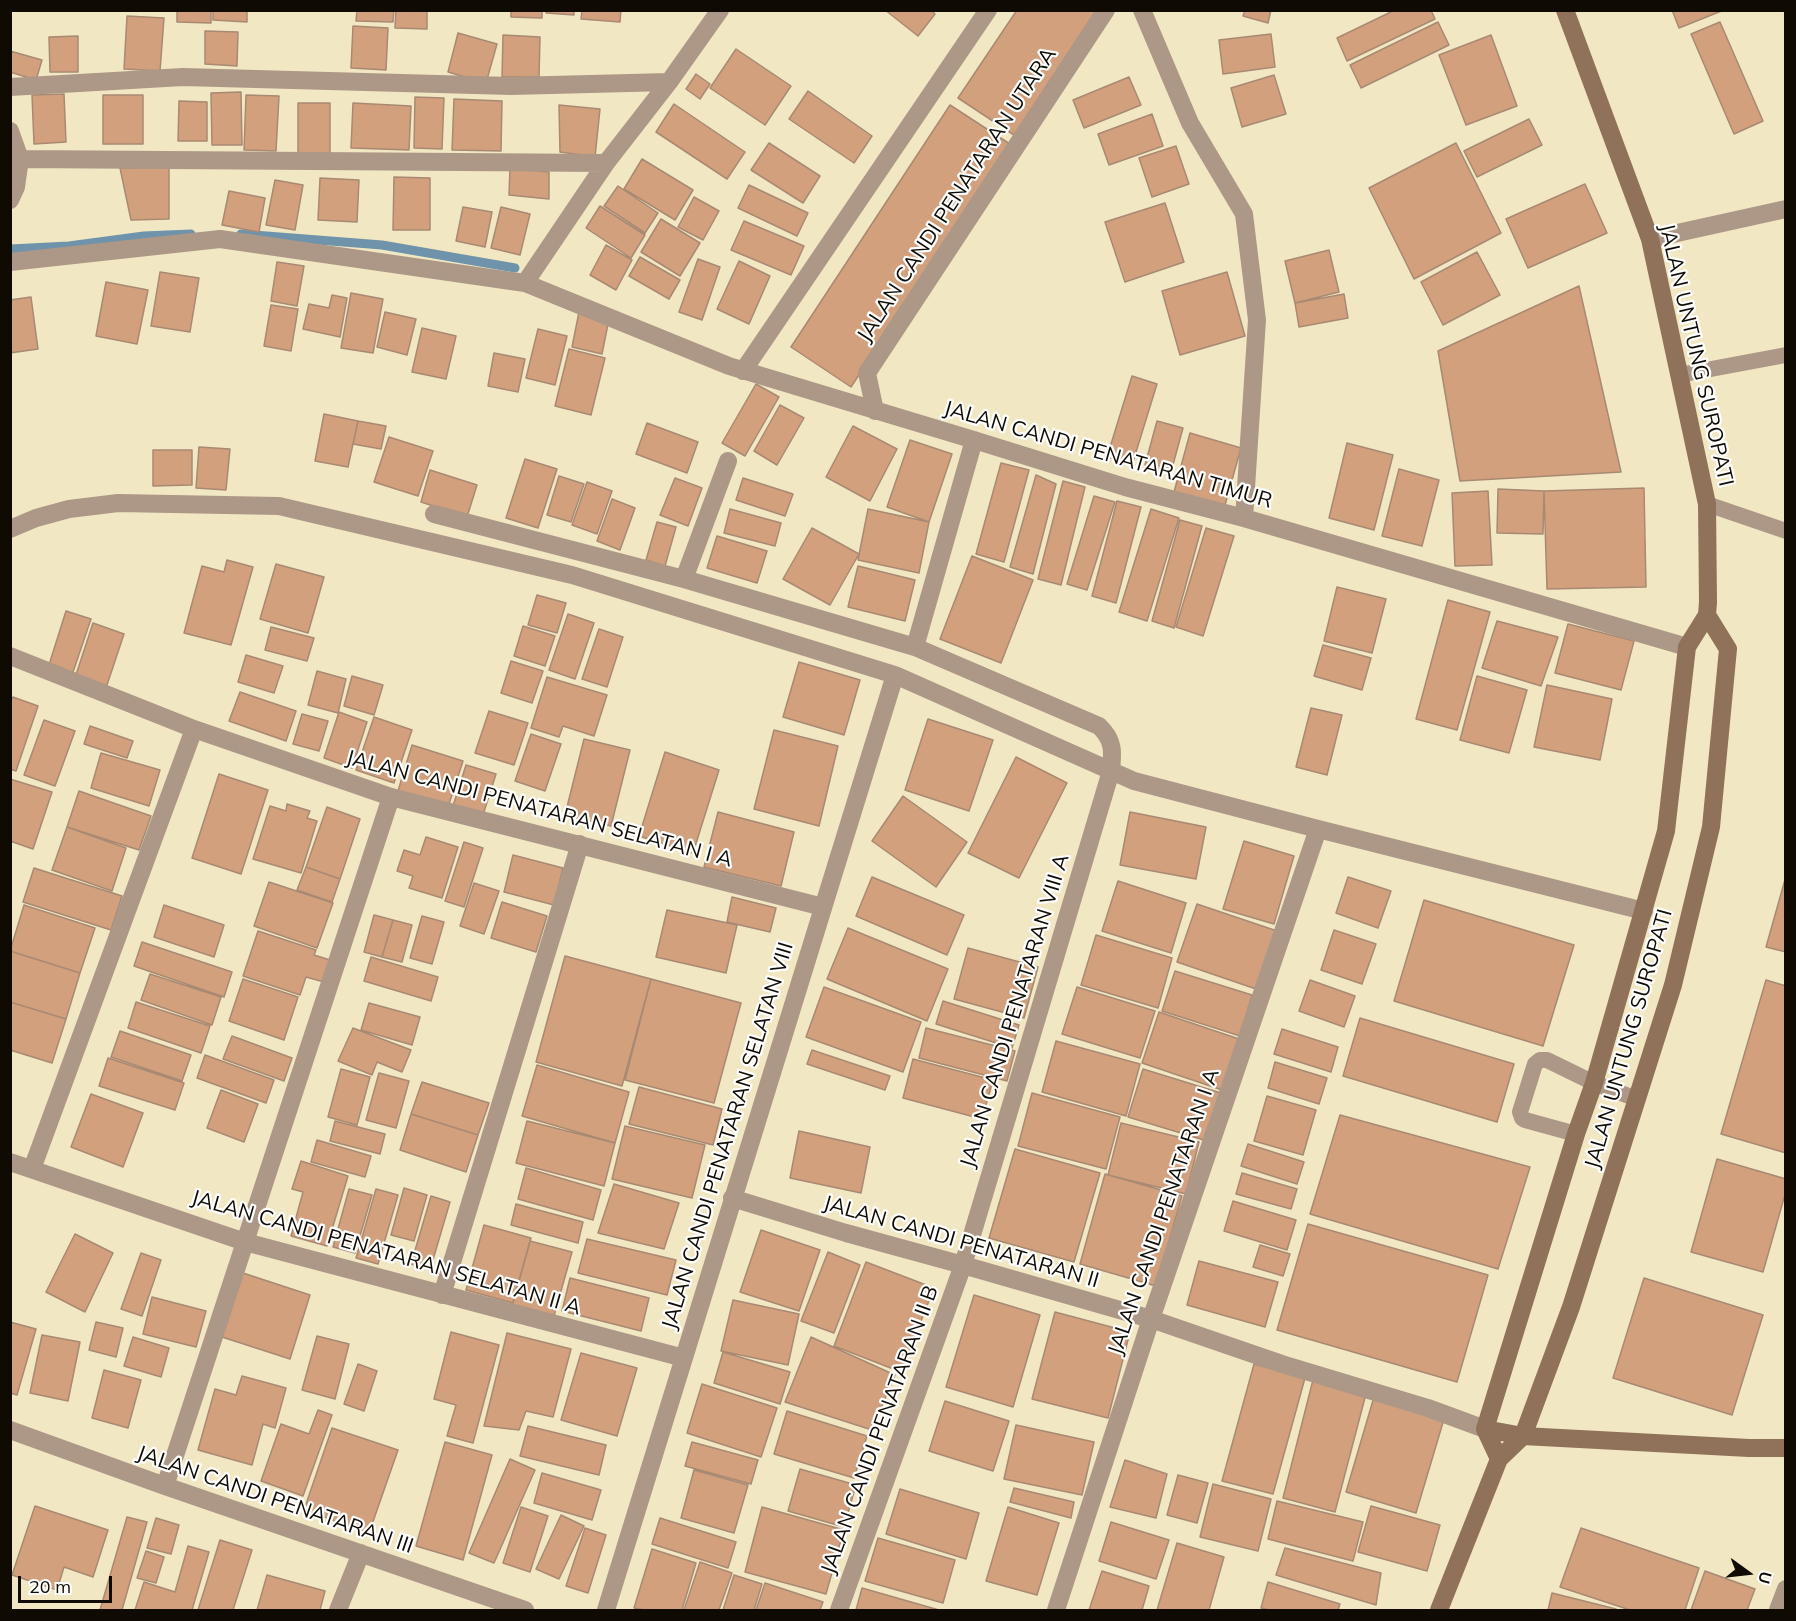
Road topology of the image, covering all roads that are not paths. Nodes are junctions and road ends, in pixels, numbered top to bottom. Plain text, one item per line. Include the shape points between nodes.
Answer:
1 (720, 10) edge
2 (988, 10) edge
3 (1106, 10) edge
4 (1142, 10) edge
5 (1565, 10) edge
6 (669, 82) junction
7 (10, 87) edge
8 (10, 131) edge
9 (20, 159) junction
10 (606, 163) junction
11 (10, 200) edge
12 (1785, 209) edge
13 (1650, 239) junction
14 (10, 262) edge
15 (525, 283) junction
16 (1785, 355) edge
17 (743, 371) junction
18 (1679, 375) junction
19 (875, 411) junction
20 (974, 440) junction
21 (728, 461) dead end
22 (1707, 504) junction
23 (434, 514) dead end
24 (1244, 518) junction
25 (10, 529) edge
26 (1785, 531) edge
27 (684, 579) junction
28 (1707, 615) junction
29 (915, 647) junction
30 (1687, 647) junction
31 (10, 656) edge
32 (895, 675) junction
33 (194, 729) junction
34 (1110, 771) junction
35 (391, 797) junction
36 (1318, 829) junction
37 (580, 844) junction
38 (823, 907) junction
39 (1644, 911) junction
40 (1594, 1083) junction
41 (1637, 1099) junction
42 (1576, 1134) junction
43 (10, 1162) edge
44 (32, 1169) junction
45 (732, 1198) junction
46 (244, 1242) junction
47 (963, 1265) junction
48 (442, 1295) junction
49 (1151, 1319) junction
50 (684, 1358) junction
51 (1485, 1429) junction
52 (10, 1430) edge
53 (1523, 1436) junction
54 (1785, 1448) edge
55 (1499, 1459) junction
56 (165, 1486) junction
57 (361, 1553) junction
58 (1785, 1589) edge
59 (338, 1611) edge
60 (525, 1611) edge
61 (606, 1611) edge
62 (839, 1611) edge
63 (1056, 1611) edge
64 (1438, 1611) edge
65 (1778, 1611) edge

1 - 6 street
2 - 17 street
3 - 19 street, JALAN CANDI PENATARAN UTARA via 867,373
4 - 24 street via 1190,123 1244,214 1257,320
5 - 13 main road, JALAN UNTUNG SUROPATI
6 - 7 street via 511,86 183,77
6 - 10 street
8 - 9 street
9 - 10 street
9 - 11 street
10 - 15 street
12 - 13 street
13 - 18 main road, JALAN UNTUNG SUROPATI
14 - 15 street, JALAN CANDI PENATARAN TIMUR via 220,239
15 - 17 street, JALAN CANDI PENATARAN TIMUR
16 - 18 lane
17 - 19 street, JALAN CANDI PENATARAN TIMUR
18 - 22 main road, JALAN UNTUNG SUROPATI
19 - 20 street, JALAN CANDI PENATARAN TIMUR
20 - 24 street, JALAN CANDI PENATARAN TIMUR via 1125,487
20 - 29 street
21 - 27 street
22 - 26 lane
22 - 28 main road, JALAN UNTUNG SUROPATI
23 - 27 street, JALAN CANDI PENATARAN VIII A
24 - 30 street, JALAN CANDI PENATARAN TIMUR
25 - 32 street via 69,509 118,503 279,506 572,575
27 - 29 street, JALAN CANDI PENATARAN VIII A
28 - 30 main road, JALAN UNTUNG SUROPATI
28 - 41 main road, JALAN UNTUNG SUROPATI via 1728,649 1711,827 1673,985
29 - 34 street, JALAN CANDI PENATARAN VIII A via 1099,726 1107,733 1113,751
30 - 39 main road, JALAN UNTUNG SUROPATI via 1666,831
31 - 33 street, JALAN CANDI PENATARAN SELATAN I A
32 - 34 street
32 - 38 street, JALAN CANDI PENATARAN SELATAN VIII
33 - 35 street, JALAN CANDI PENATARAN SELATAN I A
33 - 44 street
34 - 36 street via 1134,781
34 - 47 street, JALAN CANDI PENATARAN VIII A
35 - 37 street, JALAN CANDI PENATARAN SELATAN I A
35 - 46 street
36 - 39 street
36 - 49 street, JALAN CANDI PENATARAN I A
37 - 38 street, JALAN CANDI PENATARAN SELATAN I A
37 - 48 street
38 - 45 street, JALAN CANDI PENATARAN SELATAN VIII
39 - 40 main road, JALAN UNTUNG SUROPATI
40 - 41 lane
40 - 42 main road, JALAN UNTUNG SUROPATI
40 - 42 lane via 1547,1060 1535,1064 1520,1112 1522,1118
41 - 53 main road, JALAN UNTUNG SUROPATI via 1571,1306
42 - 51 main road, JALAN UNTUNG SUROPATI
43 - 44 street, JALAN CANDI PENATARAN SELATAN II A
44 - 46 street, JALAN CANDI PENATARAN SELATAN II A
45 - 47 street, JALAN CANDI PENATARAN II
45 - 50 street, JALAN CANDI PENATARAN SELATAN VIII
46 - 48 street, JALAN CANDI PENATARAN SELATAN II A
46 - 56 street
47 - 49 street, JALAN CANDI PENATARAN II
47 - 62 street, JALAN CANDI PENATARAN II B
48 - 50 street, JALAN CANDI PENATARAN SELATAN II A
49 - 51 street, JALAN CANDI PENATARAN II
49 - 63 street, JALAN CANDI PENATARAN I A
50 - 61 street, JALAN CANDI PENATARAN SELATAN VIII
51 - 53 main road
51 - 55 main road
52 - 56 street, JALAN CANDI PENATARAN III
53 - 54 main road
53 - 55 main road, JALAN UNTUNG SUROPATI
55 - 64 main road, JALAN UNTUNG SUROPATI
56 - 57 street, JALAN CANDI PENATARAN III
57 - 59 street
57 - 60 street, JALAN CANDI PENATARAN III
58 - 65 street

